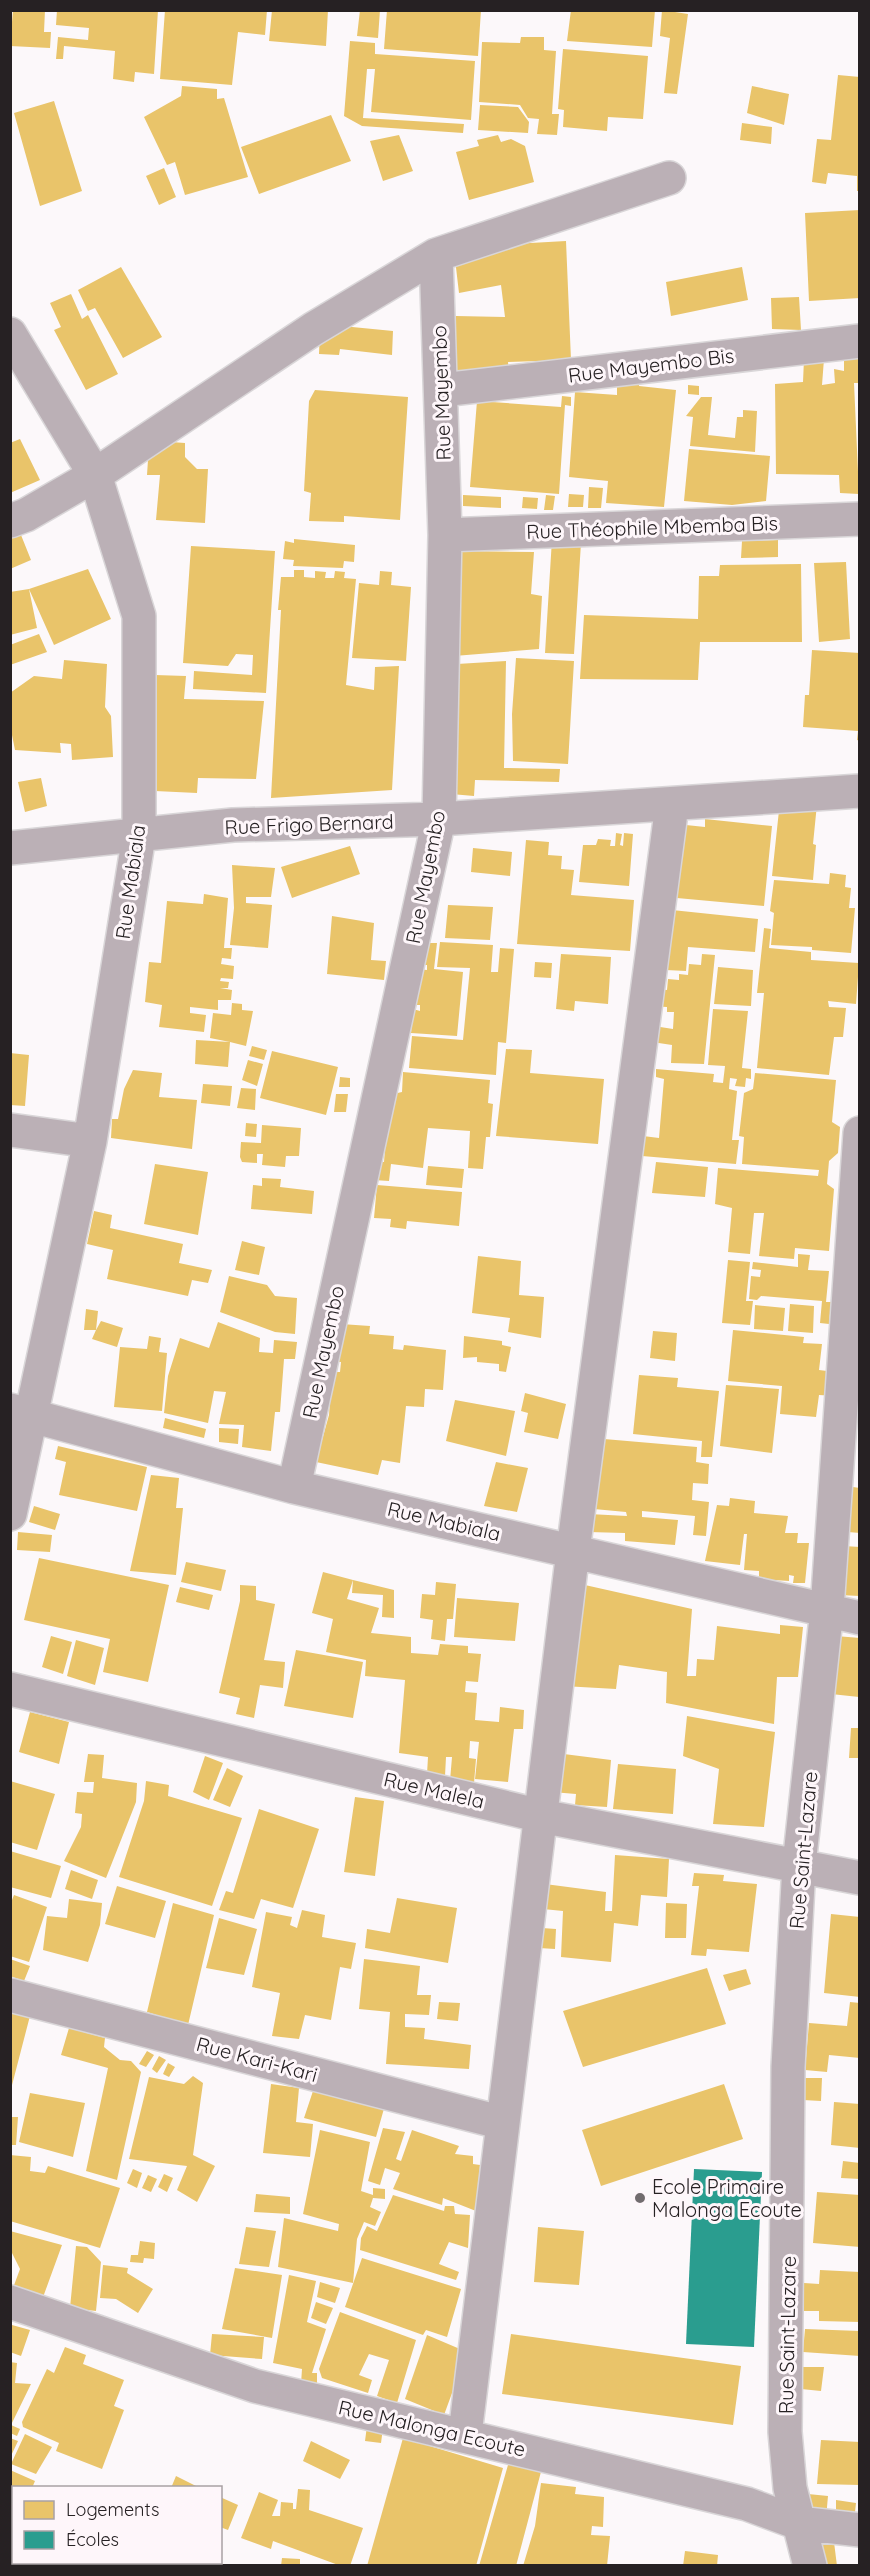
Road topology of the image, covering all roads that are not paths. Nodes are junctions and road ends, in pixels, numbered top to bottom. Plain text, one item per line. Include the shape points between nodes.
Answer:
1 (669, 178) dead end
2 (436, 255) junction
3 (10, 334) edge
4 (860, 341) edge
5 (442, 390) junction
6 (95, 475) junction
7 (860, 519) edge
8 (10, 521) edge
9 (445, 535) junction
10 (860, 791) edge
11 (672, 805) junction
12 (439, 819) junction
13 (139, 836) junction
14 (10, 848) edge
15 (10, 1130) edge
16 (860, 1133) edge
17 (90, 1141) junction
18 (21, 1412) edge
19 (294, 1487) junction
20 (10, 1514) edge
21 (573, 1551) junction
22 (827, 1609) junction
23 (860, 1618) edge
24 (10, 1689) edge
25 (540, 1816) junction
26 (799, 1865) junction
27 (860, 1878) edge
28 (10, 1995) edge
29 (503, 2123) junction
30 (10, 2302) edge
31 (465, 2434) junction
32 (798, 2523) junction
33 (860, 2530) edge
34 (810, 2565) edge

1 - 2 street
2 - 5 street, Rue Mayembo
2 - 6 street via 313,329
3 - 6 street, Rue Mabiala
4 - 5 street, Rue Mayembo Bis
5 - 9 street, Rue Mayembo
6 - 8 street
6 - 13 street, Rue Mabiala via 139,616
7 - 9 street, Rue Théophile Mbemba Bis
9 - 12 street, Rue Mayembo
10 - 11 street, Rue Frigo Bernard
11 - 12 street, Rue Frigo Bernard
11 - 21 street
12 - 13 street, Rue Frigo Bernard via 233,825
12 - 19 street, Rue Mayembo
13 - 14 street, Rue Frigo Bernard
13 - 17 street, Rue Mabiala
15 - 17 street
16 - 22 street, Rue Saint-Lazare
17 - 18 street, Rue Mabiala
18 - 19 street, Rue Mabiala
18 - 20 street, Rue Mabiala
19 - 21 street, Rue Mabiala
21 - 22 street, Rue Mabiala
21 - 25 street
22 - 23 street, Rue Mabiala
22 - 26 street, Rue Saint-Lazare
24 - 25 street, Rue Malela
25 - 26 street, Rue Malela
25 - 29 street
26 - 27 street, Rue Malela
26 - 32 street, Rue Saint-Lazare via 788,2067 785,2432
28 - 29 street, Rue Kari-Kari
29 - 31 street
30 - 31 street, Rue Malonga Ecoute via 255,2386
31 - 32 street, Rue Malonga Ecoute via 747,2504
32 - 33 street, Rue Malonga Ecoute
32 - 34 street, Rue Saint-Lazare

